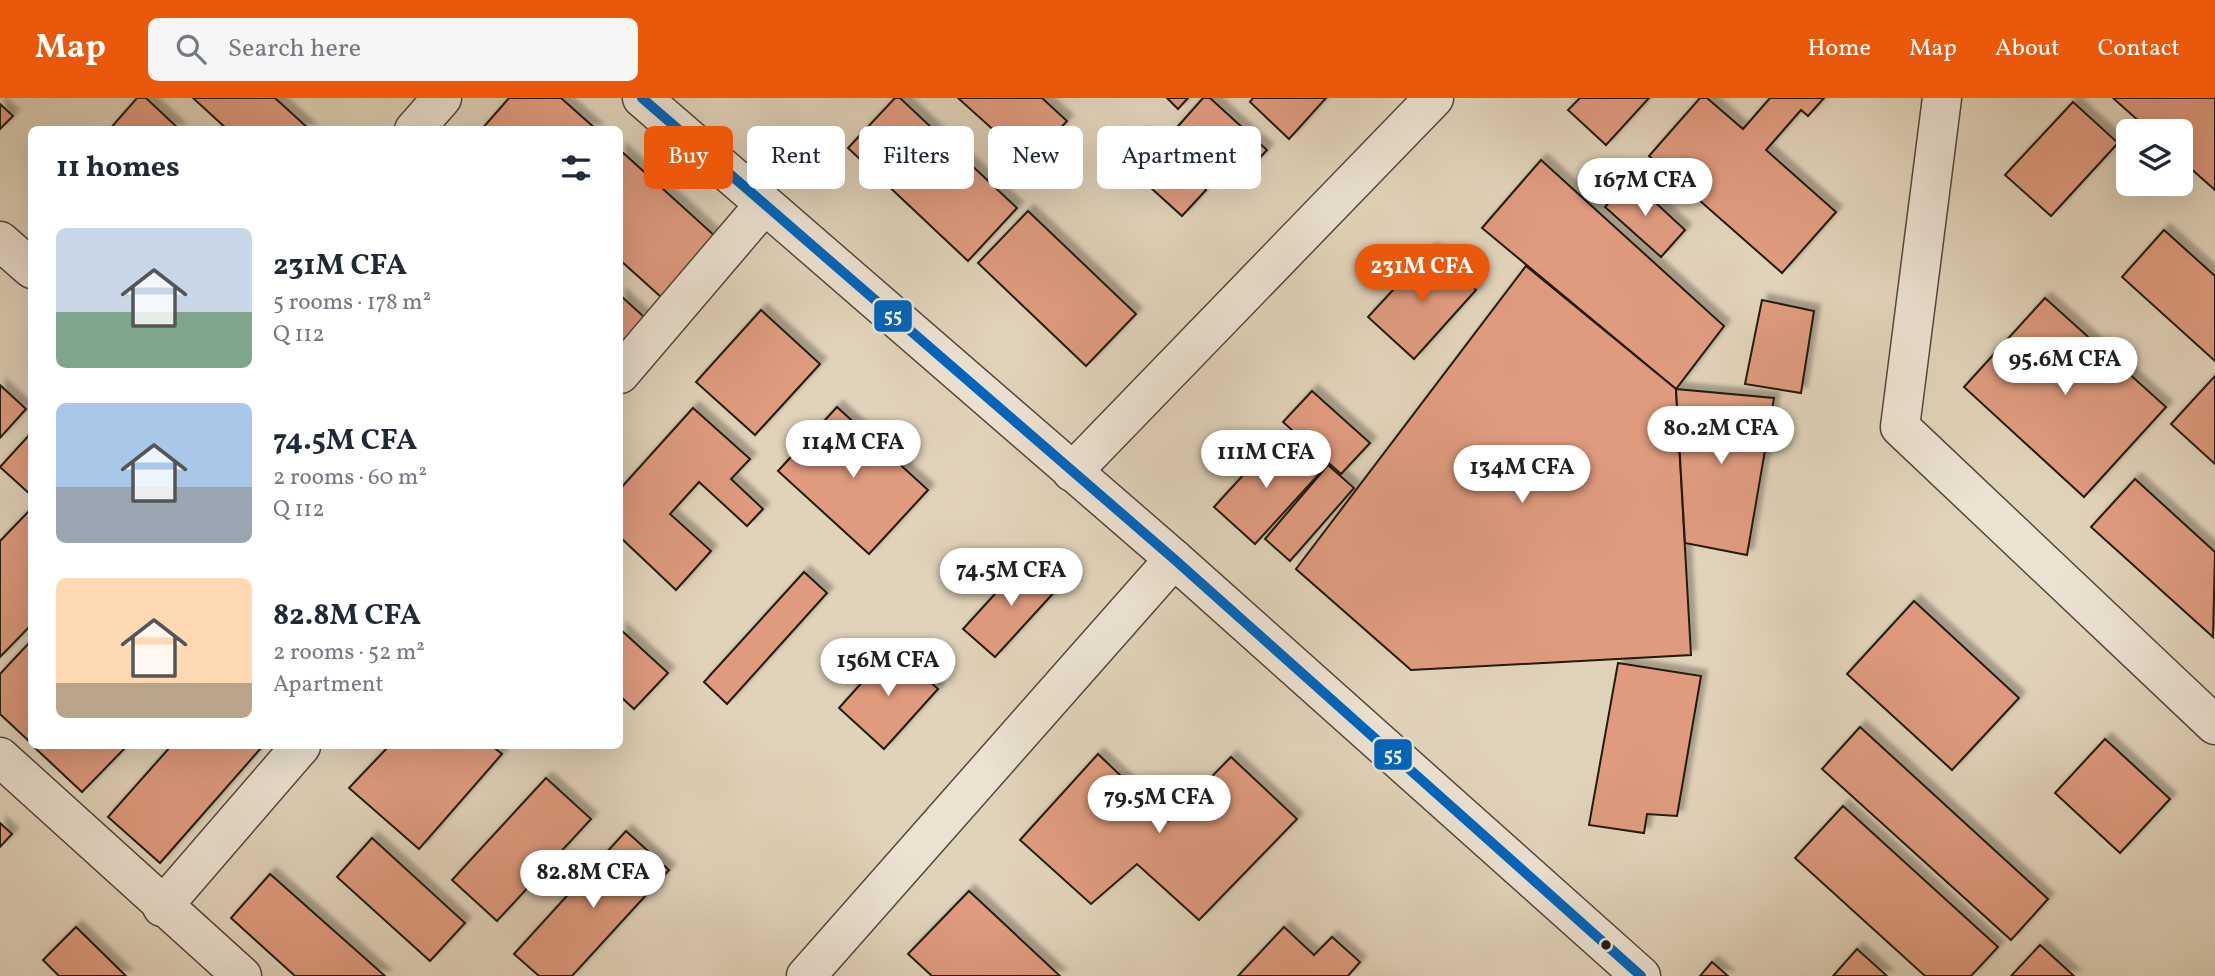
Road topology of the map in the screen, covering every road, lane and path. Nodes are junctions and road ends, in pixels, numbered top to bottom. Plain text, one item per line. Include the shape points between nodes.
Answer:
1 (442, 98) edge
2 (642, 98) edge
3 (1434, 98) edge
4 (1942, 98) edge
5 (418, 126) edge
6 (764, 205) junction
7 (0, 241) edge
8 (28, 266) edge
9 (623, 370) edge
10 (1072, 472) junction
11 (1174, 559) junction
12 (2215, 725) edge
13 (298, 749) edge
14 (0, 757) edge
15 (162, 907) junction
16 (242, 976) edge
17 (806, 976) edge
18 (1641, 976) edge

1 - 5 street
2 - 6 street
3 - 10 street
4 - 12 street via 1900,427
6 - 9 street
6 - 10 street
7 - 8 street
10 - 11 street
11 - 17 street
11 - 18 street
13 - 15 street
14 - 15 street
15 - 16 street

